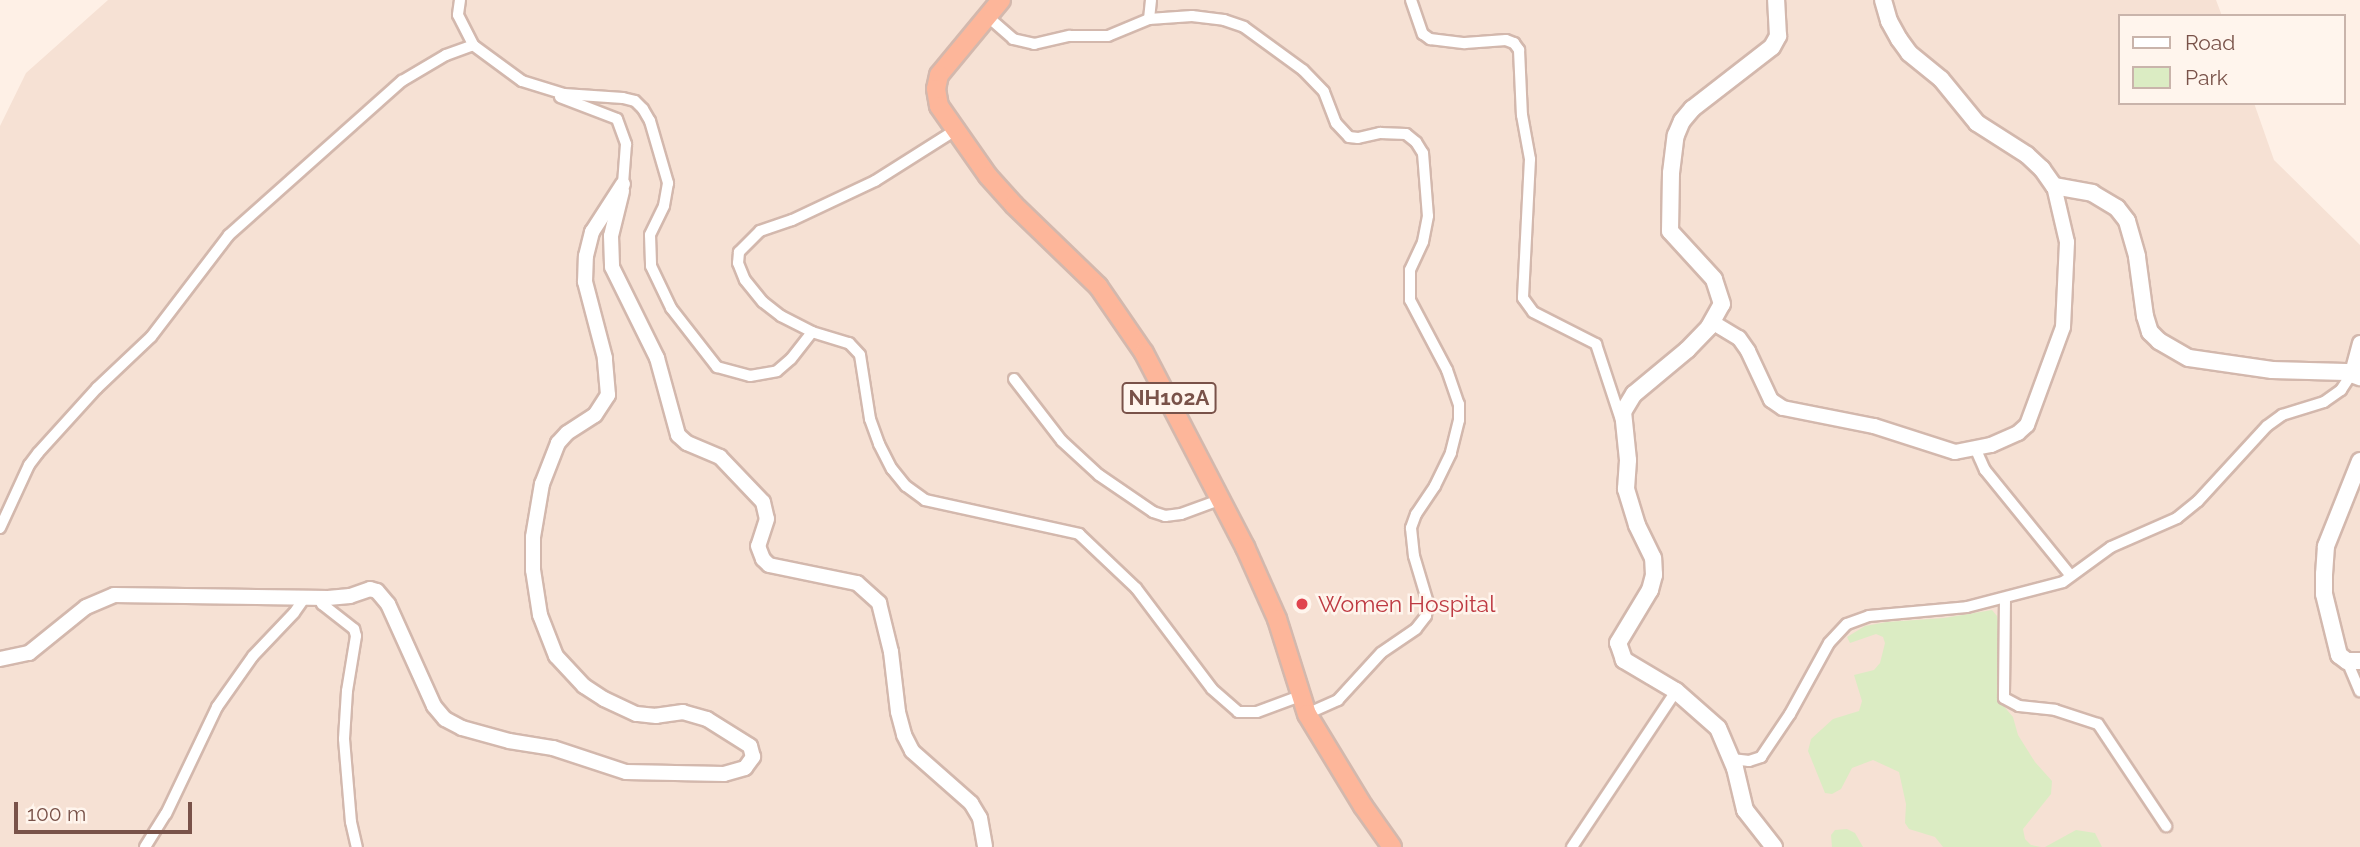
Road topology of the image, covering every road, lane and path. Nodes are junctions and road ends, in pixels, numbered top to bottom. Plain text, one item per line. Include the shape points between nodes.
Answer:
1 (460, 0) edge
2 (1002, 0) edge
3 (1151, 0) edge
4 (1411, 0) edge
5 (1776, 0) edge
6 (1883, 0) edge
7 (986, 16) junction
8 (1149, 19) junction
9 (472, 45) junction
10 (522, 81) junction
11 (954, 131) junction
12 (623, 184) junction
13 (2054, 186) junction
14 (1712, 322) junction
15 (812, 332) junction
16 (2360, 343) edge
17 (2356, 375) edge
18 (1014, 379) dead end
19 (1622, 422) junction
20 (1976, 450) junction
21 (2360, 461) edge
22 (1222, 499) junction
23 (0, 528) edge
24 (2070, 576) junction
25 (312, 597) junction
26 (2005, 598) junction
27 (0, 659) edge
28 (2354, 661) edge
29 (1676, 691) junction
30 (2360, 691) edge
31 (1300, 696) junction
32 (1307, 714) junction
33 (1732, 759) junction
34 (2166, 826) dead end
35 (145, 847) edge
36 (357, 847) edge
37 (985, 847) edge
38 (992, 847) edge
39 (1392, 847) edge
40 (1572, 847) edge
41 (1774, 847) edge

1 - 9 street via 458,15
2 - 7 highway, NH102A
3 - 8 street
4 - 19 street via 1423,34 1430,39 1465,43 1506,40 1518,50 1530,159 1523,298 1533,312 1596,344
5 - 14 main road via 1778,36 1772,47 1692,109 1676,135 1670,231 1714,279 1722,304
6 - 13 main road via 1889,21 1909,53 1941,79 1977,123 2027,155
7 - 8 street via 1013,39 1034,44 1070,36 1108,36
7 - 11 highway, NH102A via 939,75 939,106
8 - 32 street via 1207,16 1244,27 1317,82 1336,123 1349,137 1406,134 1423,153 1428,216 1410,270 1410,300 1447,370 1459,404 1451,453 1411,528 1428,603 1426,616 1416,629 1381,653 1338,700
9 - 10 street
9 - 23 street via 446,54 383,96 229,235 151,337 38,453
10 - 12 street via 617,120 626,144
10 - 15 street via 564,94 623,98 643,109 668,183 650,235 651,266 671,308 717,367 764,376 791,359
11 - 15 street via 875,181 760,231 739,251 745,280 763,302
11 - 22 highway, NH102A via 1014,205 1081,268 1114,307 1159,378
12 - 25 street via 592,232 586,256 585,282 605,358 608,395 595,415 558,443 542,484 533,537 540,615 556,656 584,686 646,716 696,713 750,746 750,764 737,773 724,774 626,772 553,748 462,728 434,706 388,604 377,591 341,598
12 - 37 street via 611,236 612,267 657,358 678,435 720,457 763,502 767,519 758,546 769,565 857,583 879,603 904,735 912,751 971,803 980,818
13 - 17 main road via 2092,193 2122,215 2137,257 2150,332 2171,350 2189,358 2230,364
13 - 20 street via 2067,242 2063,327 2027,425
14 - 19 main road via 1687,350 1634,394
14 - 20 street via 1739,338 1771,400 1783,408 1874,426 1955,452
15 - 31 street via 849,343 860,355 878,444 906,486 925,500 1079,534 1136,588 1212,689 1238,712 1257,712
16 - 17 street
17 - 24 street via 2324,401 2282,415 2267,426 2177,518 2111,547
18 - 22 street via 1062,441 1099,475 1153,512 1181,514
19 - 29 main road via 1628,497 1653,558 1654,575 1640,609 1621,634 1619,652 1624,660
20 - 24 street via 1985,470
21 - 28 main road via 2326,546 2323,574 2323,594 2339,655
22 - 31 highway, NH102A via 1277,619
24 - 26 street
25 - 27 street via 114,595 86,607 29,653
25 - 35 street via 253,656 217,707 183,782
25 - 36 street via 354,629 356,636 344,739
26 - 33 street via 1869,616 1847,624 1829,643 1761,757
26 - 34 street via 2004,698 2019,706 2068,713 2098,724
28 - 30 street
29 - 33 main road via 1717,728
29 - 40 street
31 - 32 highway, NH102A
32 - 39 highway, NH102A
33 - 41 main road via 1745,810
37 - 38 street

